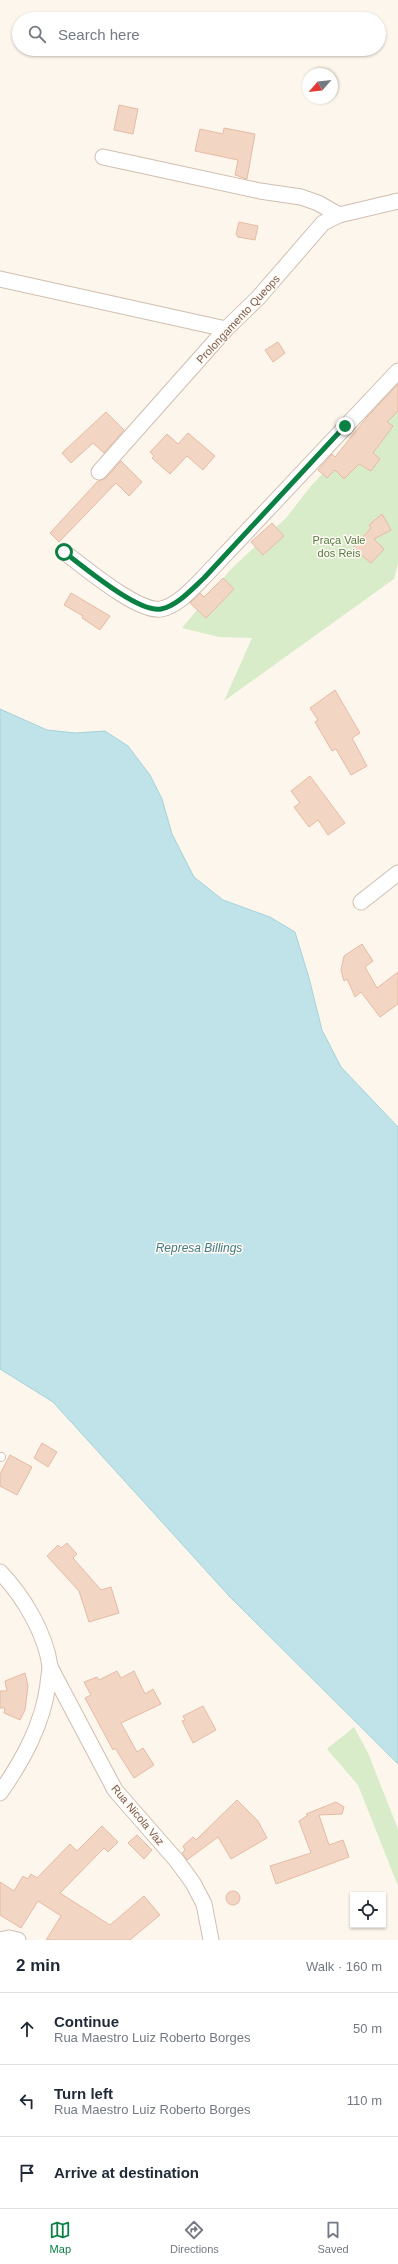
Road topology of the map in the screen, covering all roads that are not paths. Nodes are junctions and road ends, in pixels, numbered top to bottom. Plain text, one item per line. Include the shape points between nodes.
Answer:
1 (103, 157) dead end
2 (398, 201) edge
3 (339, 215) junction
4 (0, 280) edge
5 (226, 329) junction
6 (398, 371) edge
7 (99, 472) dead end
8 (64, 552) dead end
9 (398, 873) edge
10 (361, 902) dead end
11 (0, 1572) edge
12 (50, 1667) junction
13 (0, 1793) edge
14 (0, 1940) edge
15 (18, 1940) edge
16 (211, 1940) edge

1 - 3 street via 260,191 300,197 318,203
2 - 3 street, Prolongamento Queops
3 - 5 street, Prolongamento Queops via 323,223 258,298
4 - 5 street
5 - 7 street, Prolongamento Queops
6 - 8 street via 204,578 169,606 154,609 124,596
9 - 10 street
11 - 12 street via 29,1612 44,1645
12 - 13 street via 46,1695 35,1732 16,1770
12 - 16 street, Rua Nicola Vaz via 115,1790 193,1883 204,1904
14 - 15 street

